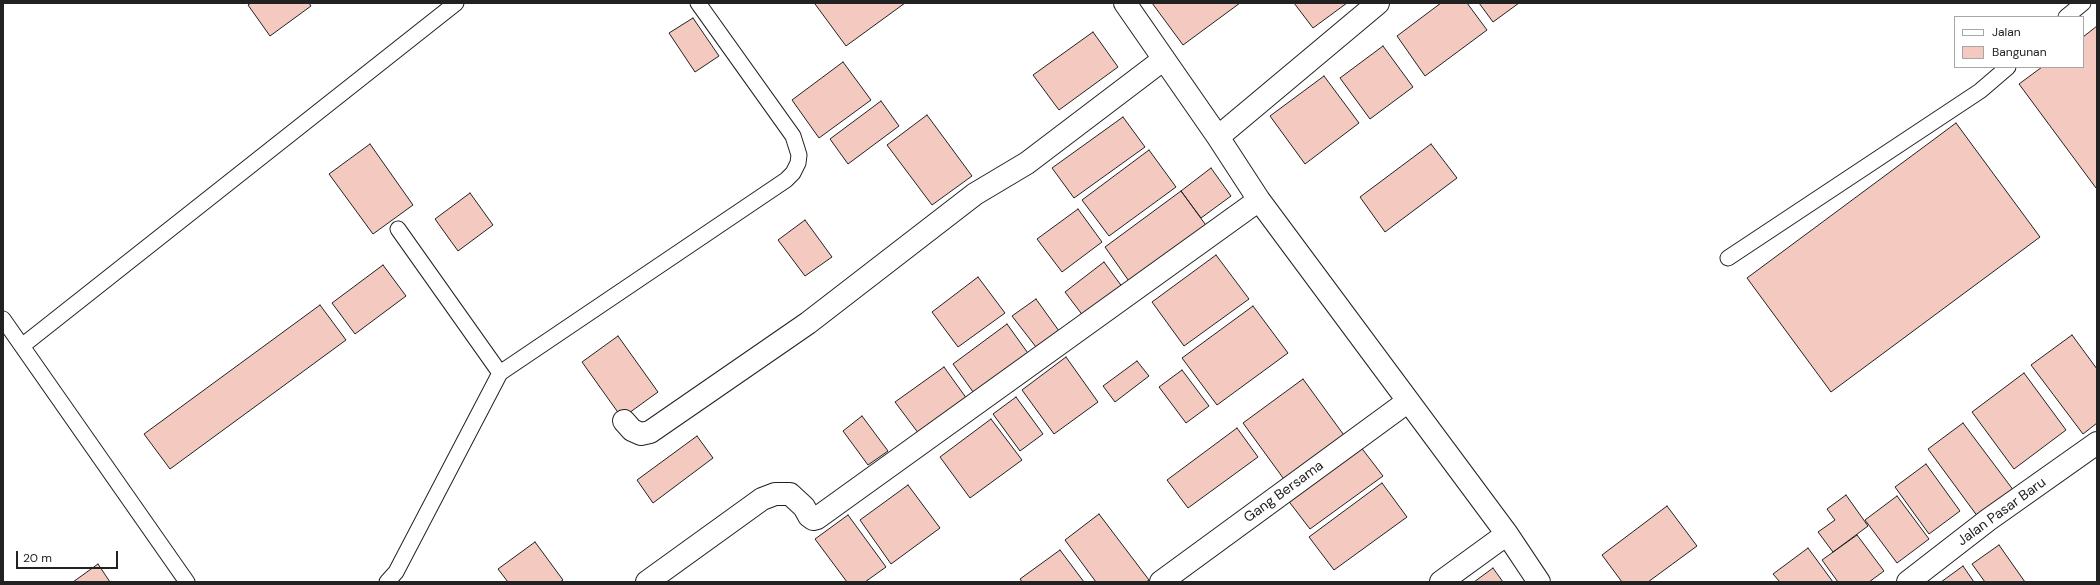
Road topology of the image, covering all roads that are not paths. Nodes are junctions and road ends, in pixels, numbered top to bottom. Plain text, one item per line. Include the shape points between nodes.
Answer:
1 (456, 3) edge
2 (698, 3) edge
3 (1125, 3) edge
4 (1378, 3) edge
5 (2083, 3) edge
6 (2067, 16) edge
7 (1164, 59) junction
8 (2007, 68) edge
9 (1218, 137) junction
10 (1259, 200) junction
11 (398, 229) dead end
12 (1728, 258) dead end
13 (3, 319) edge
14 (22, 346) junction
15 (500, 373) junction
16 (1407, 402) junction
17 (624, 421) dead end
18 (2097, 443) edge
19 (1507, 534) junction
20 (187, 582) edge
21 (387, 582) edge
22 (647, 582) edge
23 (1161, 582) edge
24 (1441, 582) edge
25 (1539, 582) edge
26 (1908, 582) edge

1 - 14 lane
2 - 15 lane via 793,136 799,155 793,173
3 - 7 street
4 - 9 street
5 - 6 lane
7 - 9 street
7 - 17 street via 1027,163 975,194 808,323 650,432 641,434
8 - 12 lane via 1980,91
9 - 10 street
10 - 16 street
10 - 22 street via 817,518 809,516 804,506 790,494 775,494 762,499
11 - 15 lane
13 - 14 lane
14 - 20 lane
15 - 21 lane via 396,572
16 - 19 street
16 - 23 street, Gang Bersama
18 - 26 street, Jalan Pasar Baru via 1988,520
19 - 24 street
19 - 25 street

